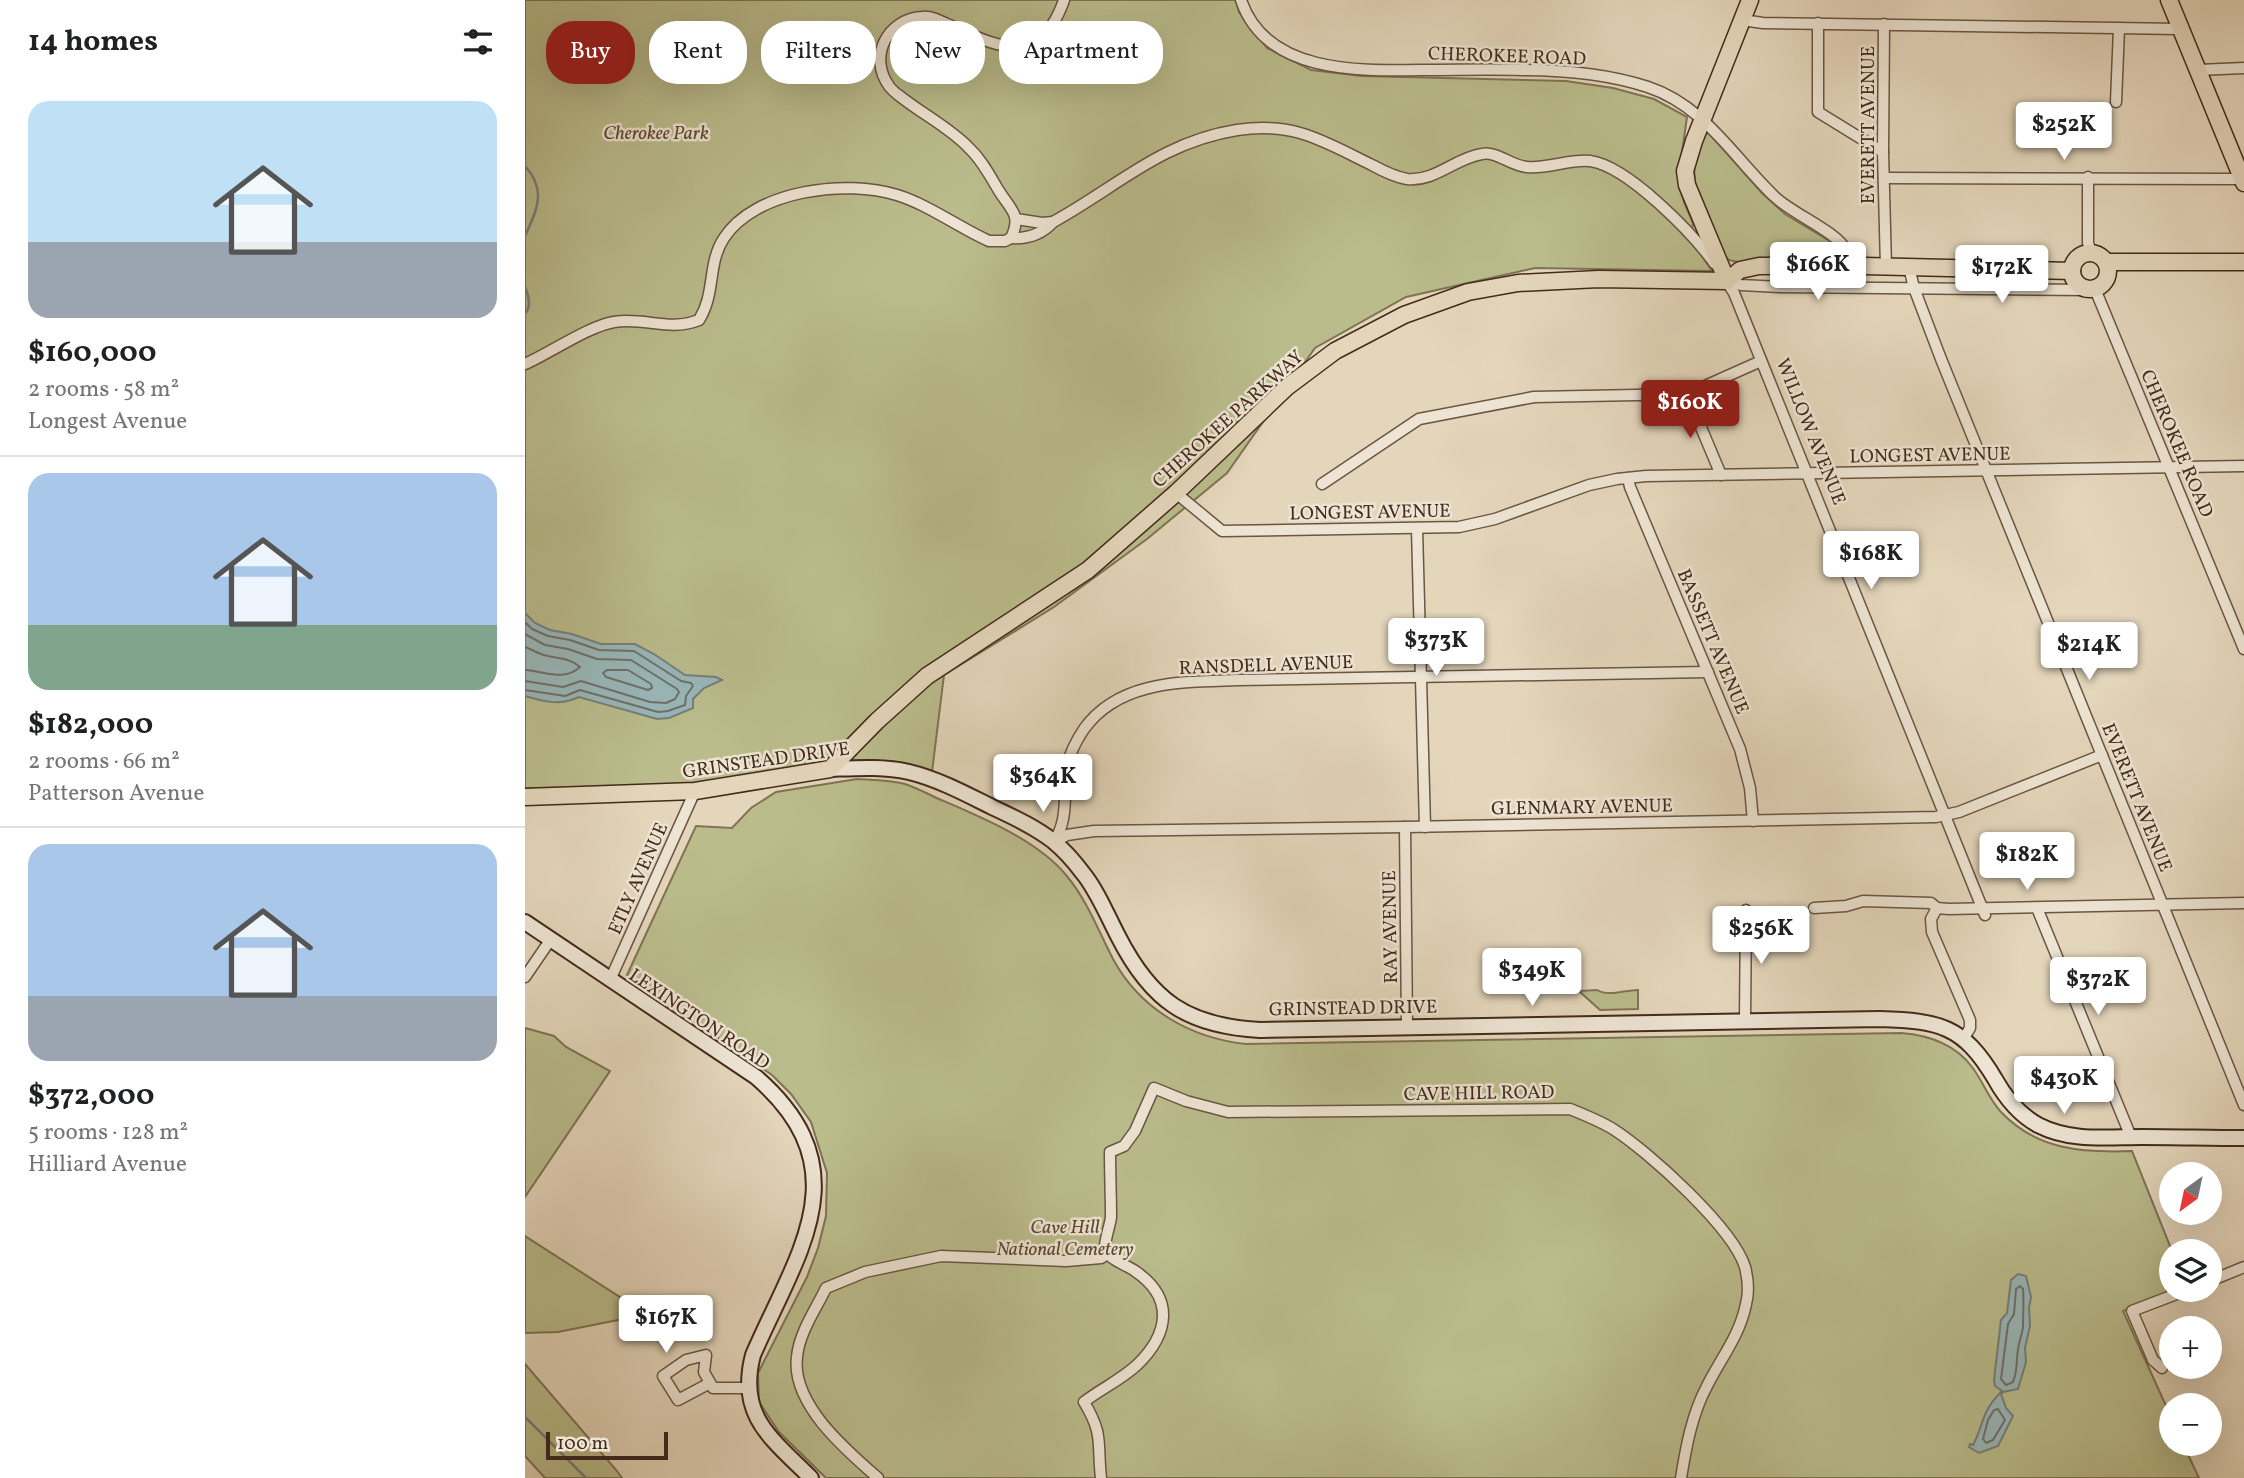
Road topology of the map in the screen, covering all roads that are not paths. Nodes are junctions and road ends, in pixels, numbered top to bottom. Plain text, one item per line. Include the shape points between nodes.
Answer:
1 (1064, 0) edge
2 (1241, 0) edge
3 (1750, 0) edge
4 (2169, 0) edge
5 (1742, 20) junction
6 (1818, 23) junction
7 (1884, 24) junction
8 (2119, 28) junction
9 (2180, 29) junction
10 (2244, 68) edge
11 (2198, 70) junction
12 (2116, 102) dead end
13 (1704, 119) junction
14 (1883, 152) junction
15 (2088, 177) junction
16 (1884, 178) junction
17 (2243, 181) edge
18 (1016, 219) junction
19 (1053, 222) junction
20 (1011, 239) junction
21 (2091, 253) junction
22 (2106, 262) junction
23 (2244, 262) edge
24 (1849, 266) junction
25 (1886, 267) junction
26 (1909, 267) junction
27 (2071, 271) junction
28 (1727, 281) junction
29 (1914, 288) junction
30 (2092, 289) junction
31 (1761, 361) junction
32 (525, 364) edge
33 (1687, 394) junction
34 (2244, 466) edge
35 (2170, 468) junction
36 (1987, 470) junction
37 (1807, 473) junction
38 (1721, 475) junction
39 (1628, 478) junction
40 (1322, 484) dead end
41 (1176, 493) junction
42 (1417, 529) junction
43 (2244, 649) edge
44 (1708, 672) junction
45 (1420, 678) junction
46 (2102, 755) junction
47 (830, 769) junction
48 (695, 792) junction
49 (525, 797) edge
50 (1945, 816) junction
51 (1753, 821) junction
52 (1405, 827) junction
53 (1425, 827) junction
54 (1054, 842) junction
55 (2244, 903) edge
56 (2163, 905) junction
57 (1814, 908) dead end
58 (1937, 908) junction
59 (2037, 908) junction
60 (1746, 910) dead end
61 (1984, 911) junction
62 (525, 922) edge
63 (551, 939) junction
64 (525, 977) edge
65 (610, 980) junction
66 (1745, 1021) junction
67 (1407, 1027) junction
68 (1964, 1038) junction
69 (2244, 1105) edge
70 (2131, 1137) junction
71 (2244, 1138) edge
72 (1107, 1254) junction
73 (2244, 1268) edge
74 (2222, 1276) edge
75 (2159, 1301) edge
76 (2159, 1365) edge
77 (710, 1383) junction
78 (748, 1388) junction
79 (811, 1478) edge
80 (878, 1478) edge
81 (1101, 1478) edge
82 (1681, 1478) edge

1 - 18 street via 1051,27 1026,44 1002,45 924,17 894,27 881,51 890,88 971,149
2 - 13 street, CHEROKEE ROAD via 1263,36 1313,62 1364,70 1537,70 1594,75 1660,91
3 - 5 main road, WILLOW AVENUE
4 - 9 main road
5 - 6 street
5 - 13 main road, WILLOW AVENUE
6 - 7 street
6 - 14 street via 1818,112
7 - 8 street
7 - 14 street, EVERETT AVENUE
8 - 9 street
8 - 12 street
9 - 11 main road
10 - 11 street
11 - 17 main road
13 - 24 street, CHEROKEE ROAD via 1775,197 1845,248
13 - 28 main road, WILLOW AVENUE via 1687,162 1686,178
14 - 16 street, EVERETT AVENUE
15 - 16 street
15 - 17 street
15 - 21 street
16 - 25 street, EVERETT AVENUE
18 - 19 street
18 - 20 street
19 - 20 street via 1037,234
19 - 28 street via 1139,167 1187,143 1211,134 1282,129 1314,138 1406,179 1422,178 1483,154 1523,167 1598,163 1634,184 1679,223
20 - 32 street via 989,241 901,196 870,189 776,199 743,218 723,239 715,256 709,302 699,320 678,326 634,320 609,323
21 - 22 main road
21 - 27 main road via 2075,260
22 - 23 main road
22 - 30 main road via 2107,279
24 - 25 main road, CHEROKEE PARKWAY
24 - 28 main road, CHEROKEE PARKWAY via 1759,266 1740,270
25 - 26 main road, CHEROKEE PARKWAY
26 - 27 main road, CHEROKEE PARKWAY
26 - 29 street, EVERETT AVENUE
27 - 30 main road via 2079,286
28 - 29 street, CHEROKEE PARKWAY via 1766,286
28 - 31 street, WILLOW AVENUE
28 - 41 main road, CHEROKEE PARKWAY via 1562,280 1494,286 1404,315 1314,366
29 - 30 street, CHEROKEE PARKWAY
29 - 36 street, EVERETT AVENUE
30 - 35 street, CHEROKEE ROAD
31 - 33 street
31 - 37 street, WILLOW AVENUE
33 - 38 street
33 - 40 street via 1534,397 1419,419
34 - 35 street, LONGEST AVENUE
35 - 36 street, LONGEST AVENUE
35 - 43 street, CHEROKEE ROAD
36 - 37 street, LONGEST AVENUE
36 - 46 street, EVERETT AVENUE
37 - 38 street, LONGEST AVENUE
37 - 50 street, WILLOW AVENUE
38 - 39 street, LONGEST AVENUE
39 - 42 street, LONGEST AVENUE via 1576,489 1495,519
39 - 44 street, BASSETT AVENUE
41 - 42 street, LONGEST AVENUE via 1222,531
41 - 47 main road, CHEROKEE PARKWAY via 1068,585 927,676
42 - 45 street
44 - 45 street, RANSDELL AVENUE
44 - 51 street, BASSETT AVENUE via 1746,768
45 - 53 street
45 - 54 street, RANSDELL AVENUE via 1181,682 1122,696 1094,717 1075,745 1065,783 1063,826
46 - 50 street, GLENMARY AVENUE
46 - 56 street, EVERETT AVENUE
47 - 48 main road, GRINSTEAD DRIVE
47 - 54 main road, GRINSTEAD DRIVE via 873,767 911,772 957,790
48 - 49 main road, GRINSTEAD DRIVE
48 - 65 street, ETLY AVENUE
50 - 51 street, GLENMARY AVENUE
50 - 61 street, WILLOW AVENUE
51 - 53 street, GLENMARY AVENUE
52 - 53 street, GLENMARY AVENUE
52 - 54 street, GLENMARY AVENUE via 1094,831
52 - 67 street, RAY AVENUE
54 - 67 main road, GRINSTEAD DRIVE via 1085,875 1138,971 1184,1013 1240,1029
55 - 56 street
56 - 59 street
56 - 69 street, EVERETT AVENUE
57 - 58 street via 1863,901 1931,903
58 - 61 street
58 - 68 street via 1931,919 1932,932 1970,1020
59 - 61 street
59 - 70 street
60 - 66 street
62 - 63 main road, LEXINGTON ROAD
63 - 64 street
63 - 65 main road, LEXINGTON ROAD
65 - 78 main road, LEXINGTON ROAD via 756,1077 785,1106 804,1141 814,1185 811,1220 753,1355
66 - 67 main road, GRINSTEAD DRIVE
66 - 68 main road, GRINSTEAD DRIVE via 1917,1020
68 - 70 main road, GRINSTEAD DRIVE via 2009,1101 2031,1121 2081,1138
70 - 71 main road, GRINSTEAD DRIVE
72 - 80 street via 1066,1261 941,1256 865,1272 826,1288 800,1344 800,1388 821,1421
72 - 81 street via 1136,1271 1157,1292 1163,1321 1159,1336 1135,1367 1084,1402 1098,1430
72 - 82 street, CAVE HILL ROAD via 1109,1152 1124,1146 1135,1132 1154,1088 1228,1112 1552,1108 1591,1117 1635,1145 1686,1192 1729,1238 1745,1266 1747,1301 1742,1321 1705,1389
73 - 74 street
75 - 76 street via 2132,1311
77 - 77 street via 703,1371 706,1355 686,1360 663,1376 678,1400
77 - 78 street via 713,1388
78 - 79 main road, LEXINGTON ROAD via 764,1430

